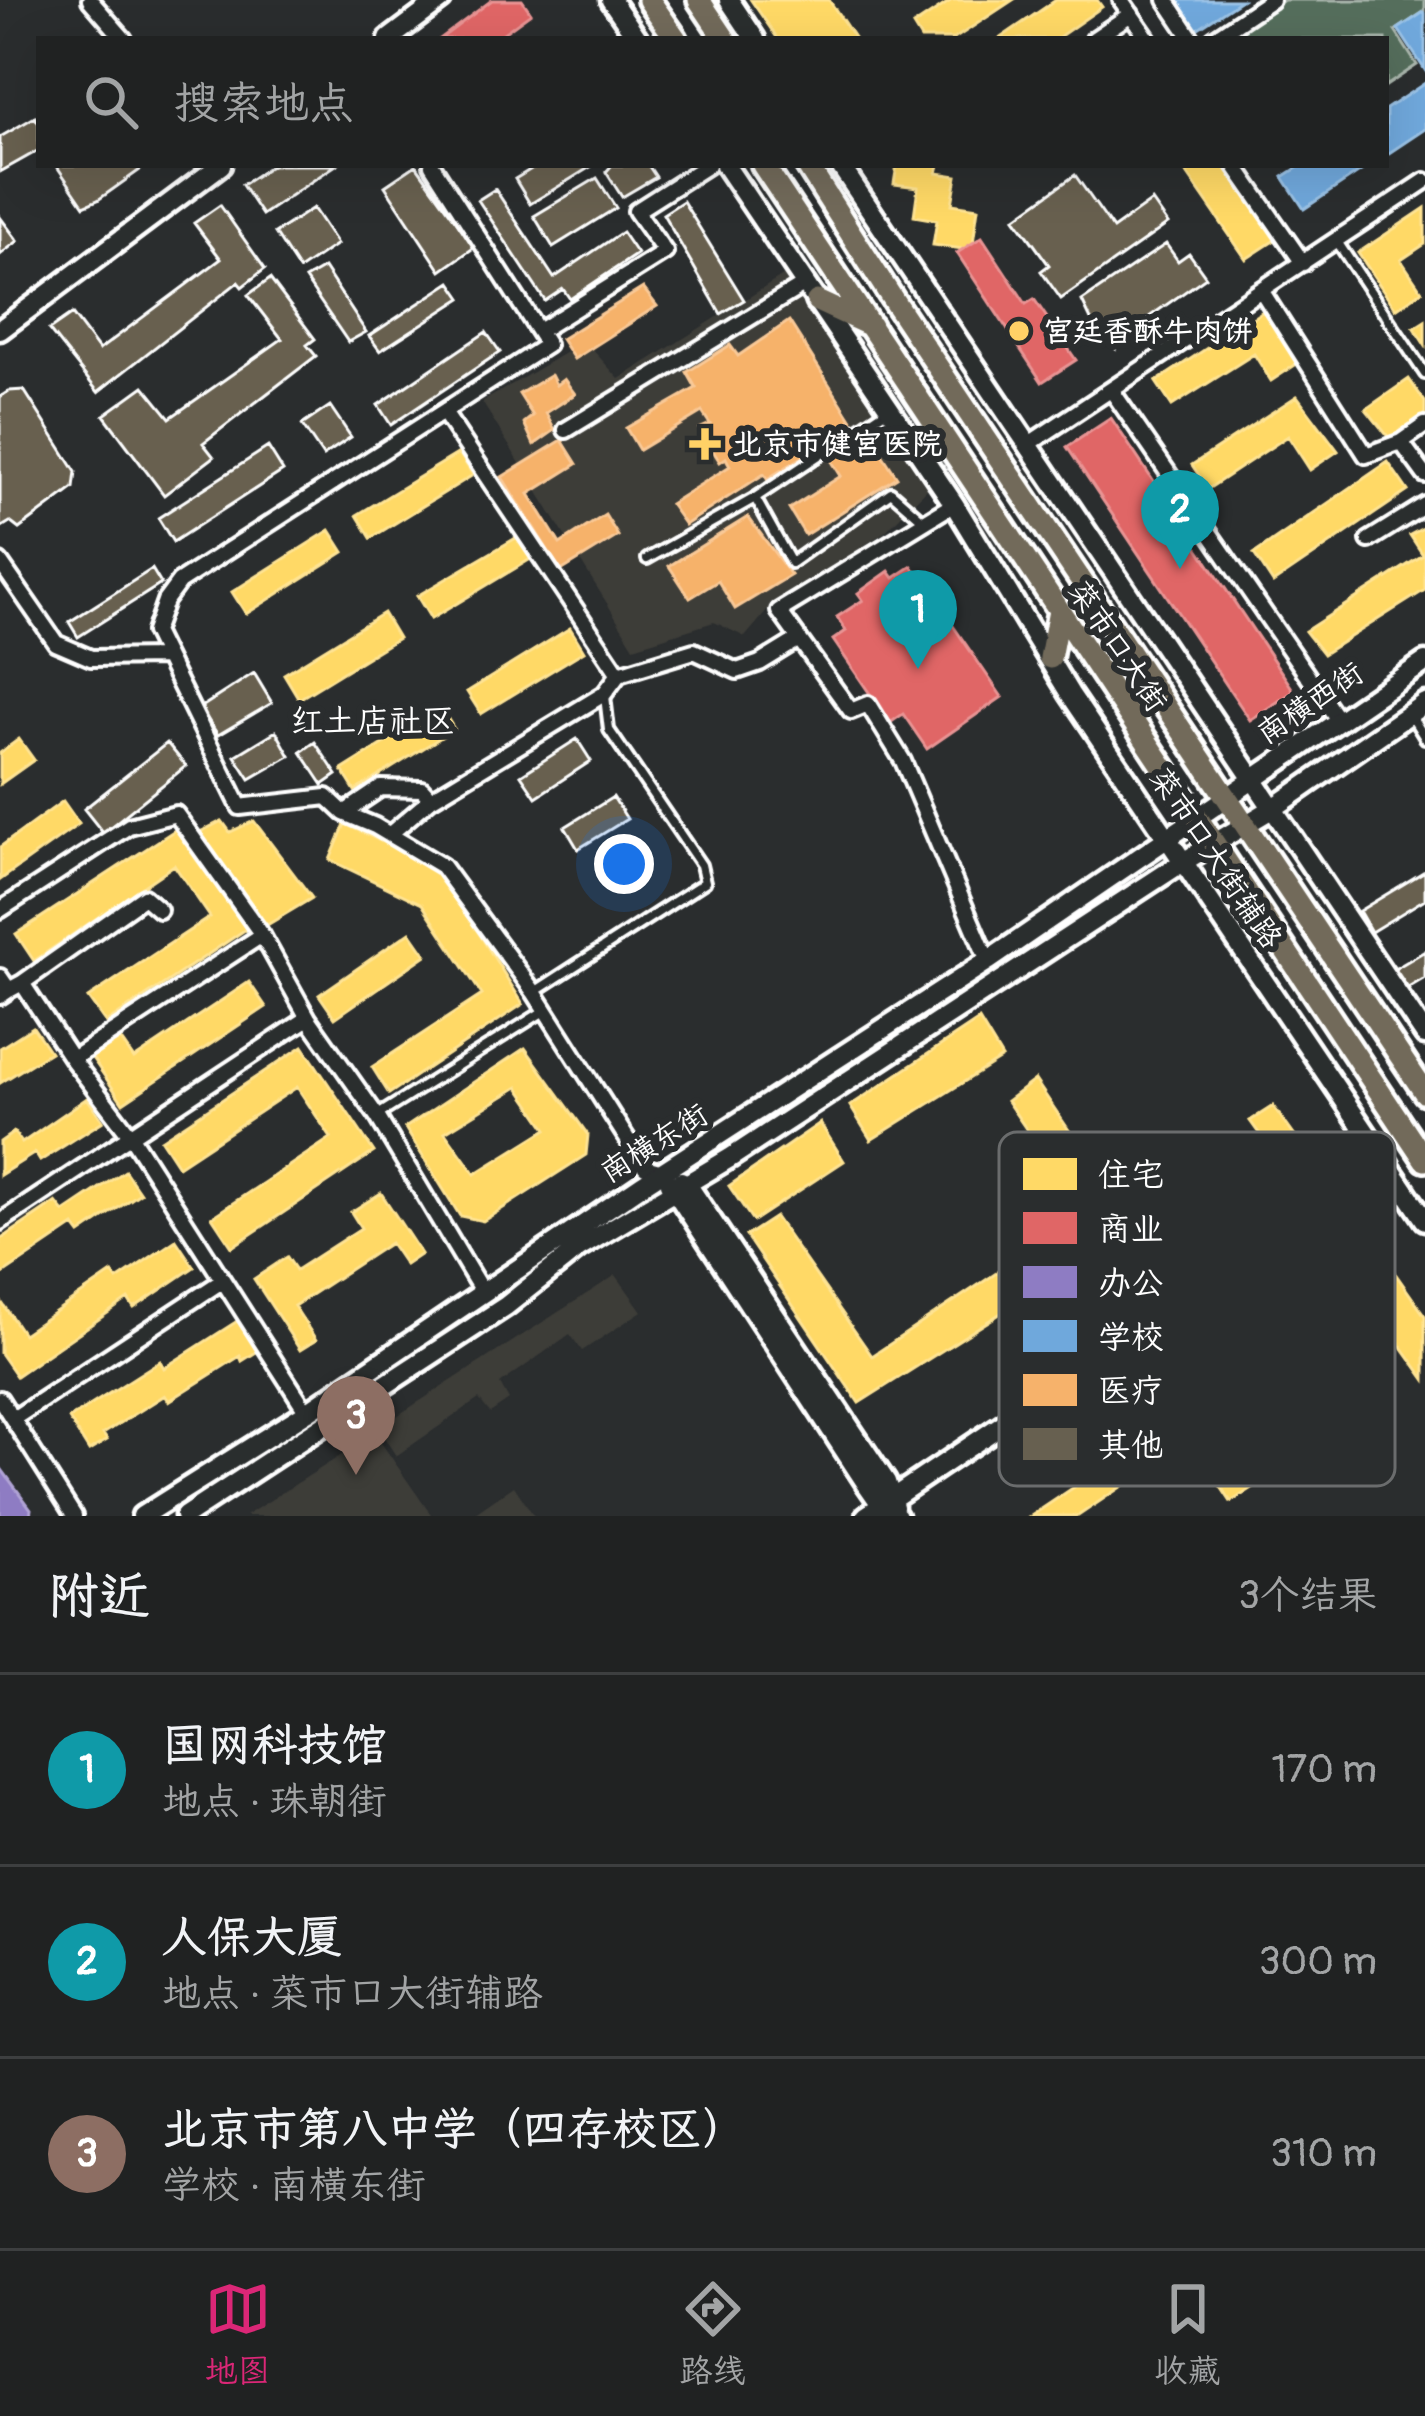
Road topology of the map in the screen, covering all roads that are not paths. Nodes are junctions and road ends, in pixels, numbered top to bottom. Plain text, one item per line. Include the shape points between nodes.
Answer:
1 (90, 0) edge
2 (441, 0) edge
3 (611, 0) edge
4 (649, 0) edge
5 (699, 0) edge
6 (729, 0) edge
7 (1121, 0) edge
8 (1166, 0) edge
9 (1271, 0) edge
10 (1131, 14) junction
11 (121, 36) edge
12 (393, 36) edge
13 (636, 36) edge
14 (674, 36) edge
15 (723, 36) edge
16 (753, 36) edge
17 (1098, 36) edge
18 (1146, 36) edge
19 (1190, 36) edge
20 (1217, 36) edge
21 (215, 168) edge
22 (434, 168) edge
23 (703, 168) edge
24 (727, 168) edge
25 (765, 168) edge
26 (809, 168) edge
27 (842, 168) edge
28 (1237, 168) edge
29 (1425, 181) edge
30 (1336, 240) junction
31 (1303, 263) junction
32 (1261, 290) junction
33 (811, 293) junction
34 (871, 326) junction
35 (0, 330) edge
36 (543, 338) junction
37 (1425, 374) edge
38 (1112, 391) junction
39 (889, 408) junction
40 (445, 413) junction
41 (1425, 424) edge
42 (566, 430) dead end
43 (1401, 442) junction
44 (1030, 444) junction
45 (1425, 475) edge
46 (755, 498) junction
47 (954, 504) junction
48 (1425, 505) edge
49 (927, 524) junction
50 (1369, 540) dead end
51 (647, 559) dead end
52 (0, 562) edge
53 (1059, 611) junction
54 (799, 638) junction
55 (164, 657) junction
56 (1049, 658) junction
57 (1425, 662) edge
58 (619, 674) junction
59 (604, 694) junction
60 (1417, 708) edge
61 (1339, 720) junction
62 (1425, 738) edge
63 (1254, 777) junction
64 (1228, 795) junction
65 (431, 799) junction
66 (1275, 807) junction
67 (344, 813) junction
68 (1196, 818) junction
69 (1248, 824) junction
70 (390, 834) junction
71 (1166, 838) junction
72 (1213, 843) junction
73 (1183, 862) junction
74 (0, 909) edge
75 (159, 910) dead end
76 (262, 935) junction
77 (988, 961) junction
78 (8, 986) edge
79 (534, 992) junction
80 (545, 1010) junction
81 (308, 1018) junction
82 (1425, 1036) edge
83 (72, 1059) junction
84 (1425, 1093) edge
85 (377, 1116) junction
86 (1366, 1132) edge
87 (130, 1135) junction
88 (1425, 1160) edge
89 (666, 1173) junction
90 (1395, 1175) edge
91 (680, 1188) junction
92 (1425, 1220) edge
93 (0, 1222) edge
94 (222, 1281) junction
95 (483, 1293) junction
96 (0, 1399) edge
97 (307, 1412) junction
98 (13, 1419) junction
99 (999, 1435) edge
100 (887, 1511) edge
101 (74, 1516) edge
102 (142, 1516) edge
103 (185, 1516) edge

1 - 11 street
2 - 12 street
3 - 13 street
4 - 14 main road
5 - 15 main road
6 - 16 street
7 - 10 street
8 - 19 street
9 - 20 street
10 - 17 street
10 - 18 street
21 - 35 street
22 - 36 street
23 - 36 street via 636,211 664,252
24 - 33 street, 菜市口大街辅路
25 - 34 main road, 菜市口大街
26 - 64 main road, 菜市口大街
27 - 44 street
28 - 31 street
29 - 30 street
30 - 31 street
30 - 37 lane
31 - 32 street
32 - 38 street
32 - 43 street via 1366,454
33 - 34 main road
33 - 39 street, 菜市口大街辅路
33 - 42 street
34 - 53 main road, 菜市口大街
36 - 40 street
38 - 44 street
38 - 61 street
39 - 46 lane
39 - 47 street, 菜市口大街辅路
40 - 55 street via 179,582 154,632
40 - 58 street
41 - 43 street
43 - 45 street
44 - 63 street
46 - 49 lane via 791,562 891,492
46 - 51 lane
47 - 49 street
47 - 56 street, 菜市口大街辅路
48 - 50 street
49 - 54 street via 778,611
52 - 55 street via 56,643 91,658
53 - 56 main road
53 - 68 main road, 菜市口大街
54 - 58 street via 737,671 694,651
54 - 77 street via 851,711 868,704 903,761
55 - 67 street via 240,807 327,797
56 - 71 street, 菜市口大街辅路
57 - 61 street, 南横西街
58 - 59 street
59 - 65 street
59 - 79 lane via 609,730 705,882
60 - 62 lane
60 - 66 street
61 - 63 street, 南横西街
63 - 64 street, 南横西街
63 - 66 street
64 - 68 street, 南横西街
64 - 69 main road, 菜市口大街
65 - 67 street via 422,789 381,788
65 - 70 street
66 - 69 street
66 - 82 street
67 - 70 street
68 - 71 street, 南横东街
68 - 72 main road, 菜市口大街
69 - 72 street, 南横东街
69 - 84 main road, 菜市口大街
70 - 79 street via 442,866
71 - 73 street, 菜市口大街辅路
71 - 77 street, 南横东街
72 - 73 street, 南横东街
72 - 88 main road, 菜市口大街
73 - 86 street, 菜市口大街辅路
73 - 91 street, 南横东街
74 - 76 street via 129,826 176,814
75 - 78 street via 144,898
76 - 81 street
76 - 83 street
77 - 89 street, 南横东街
78 - 83 street
79 - 80 street
80 - 85 lane
80 - 89 street via 645,1167
81 - 85 street
81 - 87 street
83 - 87 street
85 - 95 street
87 - 93 street
87 - 94 street
89 - 91 street
89 - 95 street, 南横东街
90 - 92 street, 菜市口大街辅路
91 - 100 street
91 - 103 street, 南横东街
94 - 97 street
94 - 98 street
95 - 97 street, 南横东街
96 - 98 street
97 - 102 street, 南横东街
98 - 101 street
99 - 100 street

